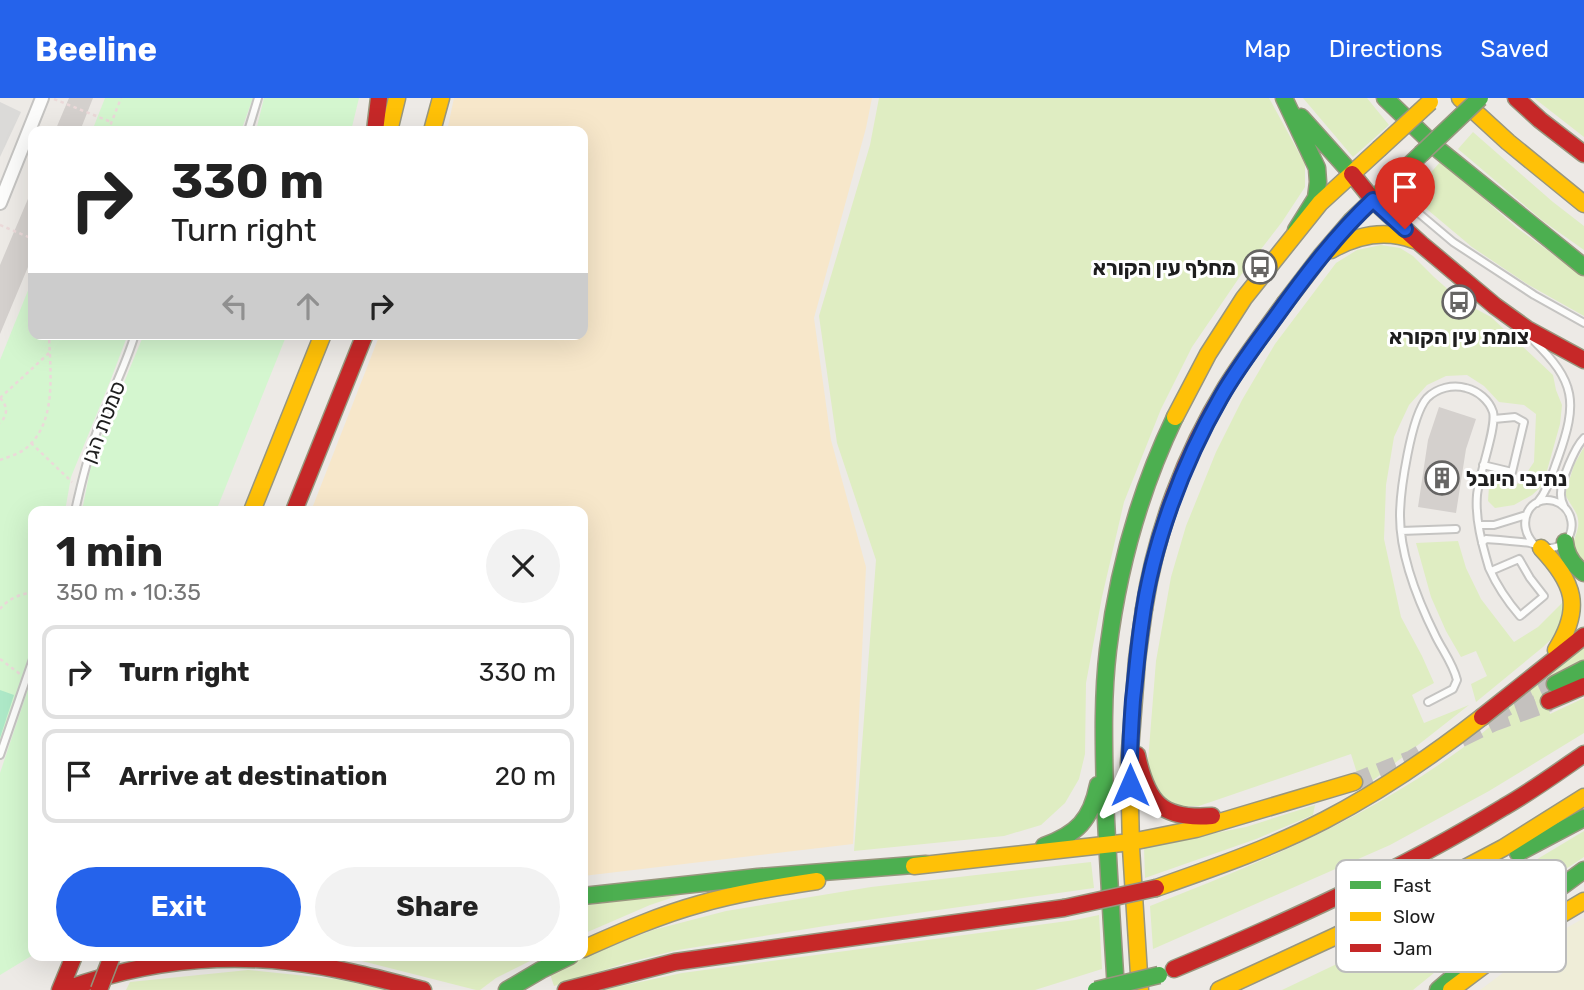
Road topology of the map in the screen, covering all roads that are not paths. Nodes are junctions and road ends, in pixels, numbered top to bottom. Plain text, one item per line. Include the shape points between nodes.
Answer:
1 (43, 98) edge
2 (258, 98) edge
3 (379, 98) edge
4 (397, 98) edge
5 (441, 98) edge
6 (1385, 98) edge
7 (1460, 98) edge
8 (1480, 98) edge
9 (1516, 98) edge
10 (1285, 99) edge
11 (1432, 100) edge
12 (32, 126) edge
13 (250, 126) edge
14 (376, 126) edge
15 (390, 126) edge
16 (433, 126) edge
17 (28, 135) edge
18 (1584, 154) edge
19 (1402, 172) junction
20 (1352, 174) junction
21 (1373, 200) junction
22 (0, 203) edge
23 (1584, 204) edge
24 (1296, 230) junction
25 (1421, 244) junction
26 (1319, 258) junction
27 (1584, 267) edge
28 (1507, 314) junction
29 (1584, 323) edge
30 (133, 340) edge
31 (321, 340) edge
32 (363, 340) edge
33 (1584, 360) edge
34 (1494, 419) junction
35 (1584, 438) edge
36 (1483, 465) junction
37 (1537, 503) junction
38 (76, 506) edge
39 (254, 506) edge
40 (296, 506) edge
41 (1564, 506) junction
42 (1526, 515) junction
43 (1479, 525) junction
44 (1456, 529) dead end
45 (1401, 531) junction
46 (1565, 542) junction
47 (1482, 543) junction
48 (1538, 546) junction
49 (1491, 571) junction
50 (1584, 573) edge
51 (1584, 636) edge
52 (1584, 669) edge
53 (28, 674) edge
54 (1555, 684) tunnel mouth
55 (1584, 686) edge
56 (1512, 693) junction
57 (1549, 701) tunnel mouth
58 (1428, 702) dead end
59 (1131, 727) junction
60 (1103, 747) junction
61 (1584, 754) edge
62 (0, 755) edge
63 (1354, 782) tunnel mouth
64 (1584, 797) edge
65 (1268, 809) junction
66 (1584, 818) edge
67 (1131, 842) junction
68 (1107, 845) junction
69 (1021, 853) junction
70 (1408, 860) edge
71 (1480, 860) edge
72 (1505, 860) edge
73 (926, 864) junction
74 (1584, 870) edge
75 (1566, 884) edge
76 (588, 895) edge
77 (1336, 897) edge
78 (1584, 901) edge
79 (1566, 912) edge
80 (1336, 936) edge
81 (1336, 938) edge
82 (588, 947) edge
83 (73, 961) edge
84 (110, 961) edge
85 (156, 961) edge
86 (200, 961) edge
87 (275, 961) edge
88 (560, 961) edge
89 (1274, 966) junction
90 (1166, 972) junction
91 (1459, 972) edge
92 (1475, 972) edge
93 (101, 983) edge
94 (419, 989) edge
95 (62, 990) edge
96 (507, 990) edge
97 (566, 990) edge
98 (1096, 990) edge
99 (1117, 990) edge
100 (1140, 990) edge
101 (1219, 990) edge
102 (1438, 990) edge
103 (1451, 990) edge

1 - 12 street
2 - 13 lane
3 - 14 main road
4 - 15 main road
5 - 16 main road
6 - 27 main road via 1439,150
7 - 23 main road
8 - 19 main road, bridge
9 - 18 main road
10 - 20 main road
10 - 24 main road via 1317,168 1316,198
11 - 20 main road, bridge
17 - 22 street
19 - 21 main road
19 - 29 lane via 1402,184 1415,210 1453,242
20 - 21 main road
20 - 24 main road
21 - 25 main road
21 - 26 main road
24 - 60 main road via 1209,352 1138,506 1113,607
25 - 26 main road via 1395,233 1383,234 1351,240
25 - 28 main road
26 - 59 main road via 1220,397 1185,471 1148,587
28 - 33 main road
28 - 37 lane via 1550,356 1570,394 1572,409 1564,441
30 - 38 lane, סמטת הגן via 97,429
31 - 39 main road
32 - 40 main road
34 - 36 lane
34 - 36 lane via 1515,417 1524,422 1512,471
34 - 45 lane via 1486,400 1465,387 1450,386 1427,398 1414,430 1404,478
35 - 41 lane via 1574,450 1562,486
36 - 43 lane via 1477,496
37 - 41 lane via 1551,500
37 - 42 lane
41 - 46 lane via 1572,520
42 - 43 lane
42 - 48 lane via 1525,531
43 - 47 lane
44 - 45 lane
45 - 58 lane via 1417,594 1457,680 1452,689
46 - 48 lane via 1550,549
46 - 50 main road via 1570,560
47 - 48 lane
47 - 49 lane
48 - 56 main road via 1554,559 1573,591 1573,623 1563,643
49 - 49 lane via 1519,559 1544,596 1521,616
51 - 56 main road
52 - 54 main road
53 - 62 lane
55 - 57 main road
56 - 97 main road, bridge via 1419,763 1347,808 1278,842 1156,888 1064,908 676,962
59 - 65 main road via 1139,771 1150,794 1168,812 1202,818
59 - 67 main road
60 - 68 main road
60 - 69 main road via 1094,805 1080,827 1056,842
61 - 70 main road via 1495,813
63 - 65 main road
64 - 71 main road
65 - 67 main road
66 - 72 main road
67 - 68 main road
67 - 100 main road
68 - 69 main road
68 - 99 main road
69 - 73 main road
73 - 76 main road
73 - 82 main road via 723,898
74 - 75 main road
77 - 90 main road
78 - 79 main road
80 - 89 main road
81 - 89 main road
83 - 95 main road
84 - 93 main road, bridge
85 - 93 main road
86 - 93 main road via 151,966
87 - 94 main road
88 - 96 main road
89 - 101 main road
90 - 98 main road, bridge
90 - 99 main road, bridge
91 - 102 main road
92 - 103 main road
93 - 95 main road

